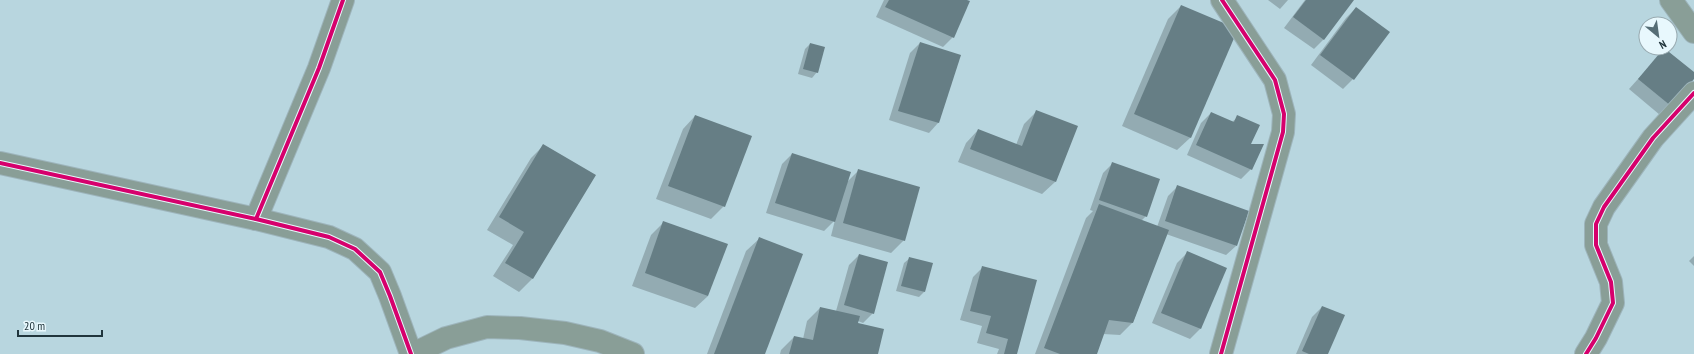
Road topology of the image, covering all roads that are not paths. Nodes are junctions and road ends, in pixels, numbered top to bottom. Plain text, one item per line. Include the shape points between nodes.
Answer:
1 (343, 0) edge
2 (1222, 0) edge
3 (1671, 0) edge
4 (1694, 32) edge
5 (1694, 93) edge
6 (0, 164) edge
7 (256, 219) junction
8 (412, 354) edge
9 (633, 354) edge
10 (1221, 354) edge
11 (1586, 354) edge

1 - 7 street via 319,68
2 - 10 street via 1275,80 1284,114 1283,132
3 - 4 street
5 - 11 street via 1653,138 1604,208 1596,224 1596,245 1611,282 1613,303
6 - 7 street
7 - 8 street via 329,237 355,249 380,272
8 - 9 street via 446,338 487,327 565,333 600,341

